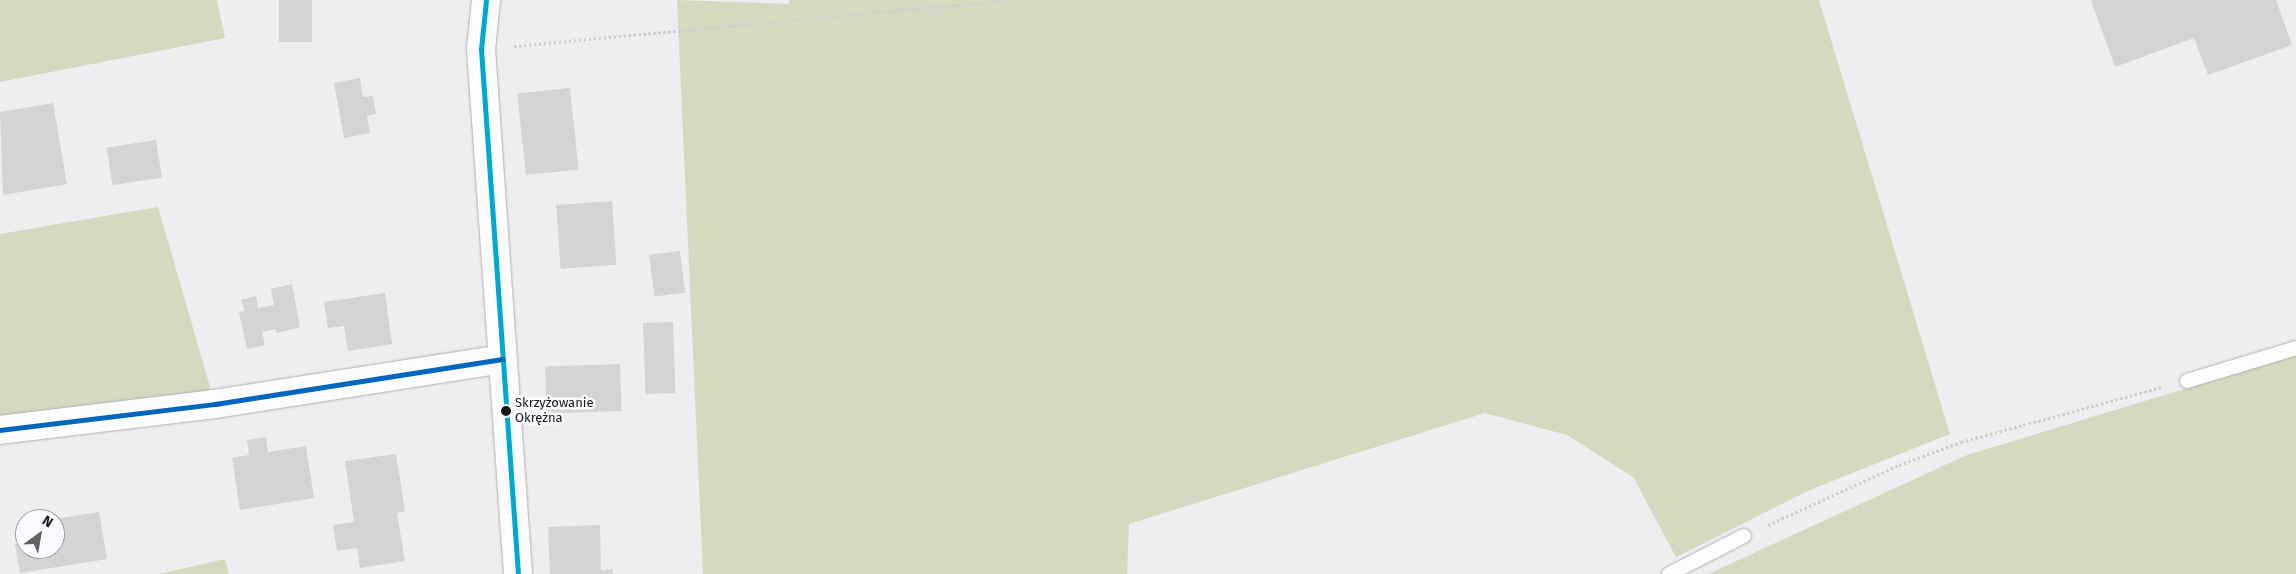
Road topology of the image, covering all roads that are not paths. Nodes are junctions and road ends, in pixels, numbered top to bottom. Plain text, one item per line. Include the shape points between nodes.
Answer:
1 (486, 0) edge
2 (2296, 348) edge
3 (503, 359) junction
4 (2188, 380) road end
5 (0, 430) edge
6 (1744, 536) road end
7 (518, 574) edge
8 (1669, 574) edge

1 - 3 street via 481,49
2 - 4 lane
3 - 5 street via 215,404
3 - 7 street
6 - 8 lane

